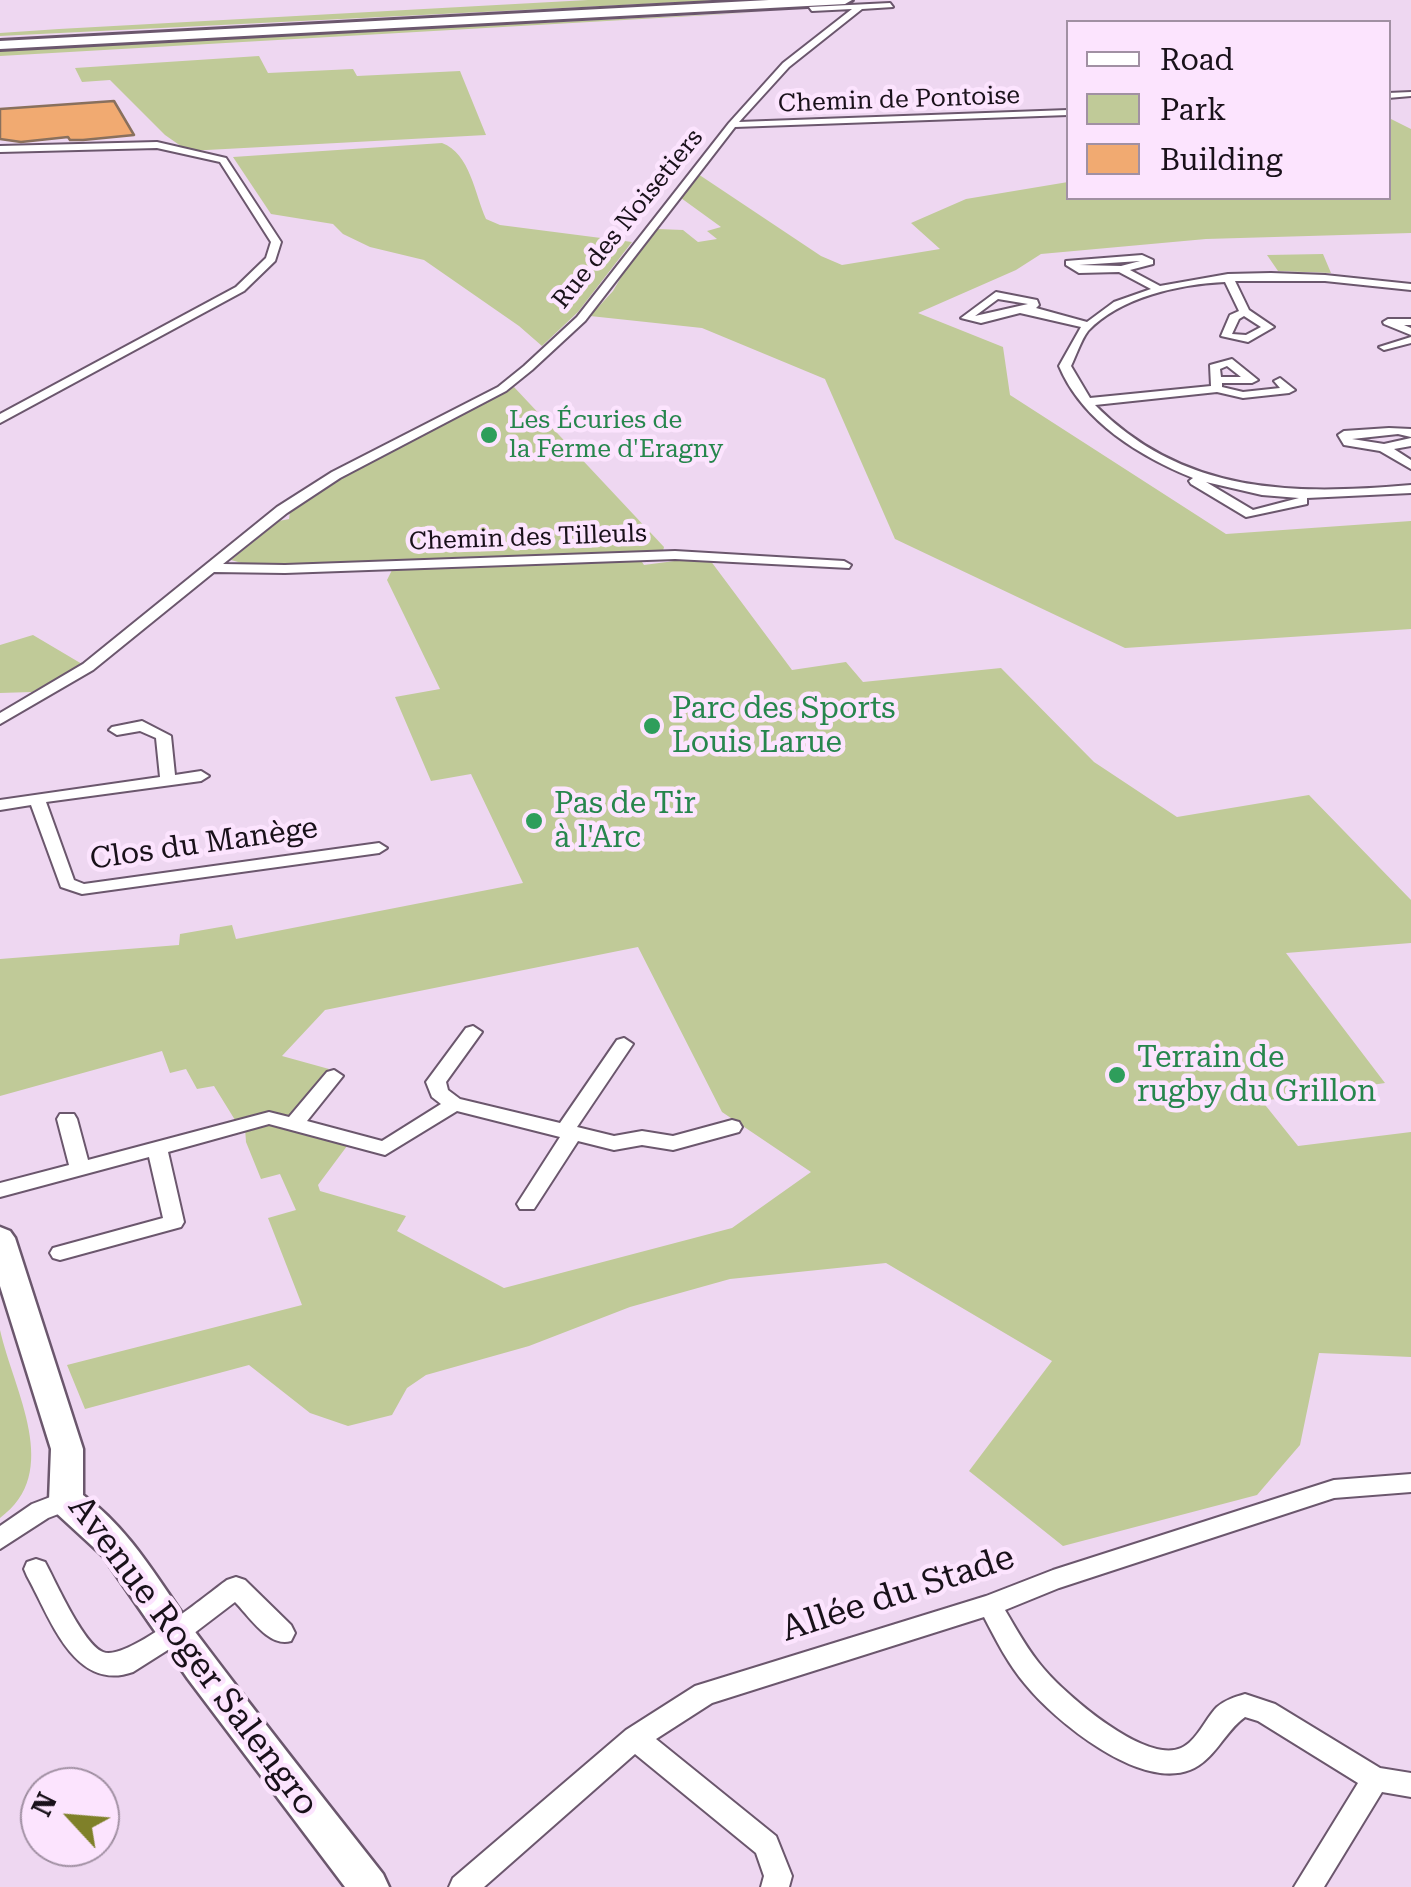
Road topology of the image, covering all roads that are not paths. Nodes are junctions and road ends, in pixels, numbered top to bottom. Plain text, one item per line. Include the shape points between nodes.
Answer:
1 (781, 0) edge
2 (845, 0) edge
3 (890, 5) dead end
4 (861, 6) junction
5 (812, 9) dead end
6 (0, 43) edge
7 (1066, 114) edge
8 (732, 125) junction
9 (0, 149) edge
10 (1120, 269) junction
11 (1228, 277) junction
12 (1411, 287) edge
13 (1159, 289) junction
14 (1024, 311) junction
15 (1245, 312) dead end
16 (1411, 322) edge
17 (1090, 326) junction
18 (1411, 336) edge
19 (1384, 347) dead end
20 (1280, 380) dead end
21 (1086, 402) junction
22 (0, 419) edge
23 (1411, 434) edge
24 (1411, 442) edge
25 (1384, 448) junction
26 (1411, 465) edge
27 (1193, 476) junction
28 (1411, 489) edge
29 (1308, 497) junction
30 (844, 565) dead end
31 (212, 568) junction
32 (0, 719) edge
33 (116, 730) dead end
34 (201, 776) dead end
35 (168, 781) junction
36 (37, 799) junction
37 (0, 805) edge
38 (380, 848) dead end
39 (473, 1032) dead end
40 (624, 1044) dead end
41 (334, 1076) dead end
42 (454, 1104) junction
43 (67, 1119) dead end
44 (294, 1124) junction
45 (732, 1127) dead end
46 (569, 1132) junction
47 (157, 1147) junction
48 (80, 1168) junction
49 (0, 1190) edge
50 (527, 1204) dead end
51 (0, 1238) edge
52 (60, 1253) dead end
53 (1411, 1482) edge
54 (66, 1501) junction
55 (0, 1539) edge
56 (36, 1570) dead end
57 (990, 1606) junction
58 (175, 1632) junction
59 (282, 1633) dead end
60 (634, 1738) junction
61 (1375, 1779) junction
62 (1411, 1786) edge
63 (369, 1887) edge
64 (463, 1887) edge
65 (774, 1887) edge
66 (1308, 1887) edge

1 - 6 highway
2 - 6 highway
3 - 4 street
4 - 5 street
4 - 8 street, Rue des Noisetiers via 786,64
7 - 8 street, Chemin de Pontoise
8 - 31 street, Rue des Noisetiers via 581,318 528,368 502,389 336,475
9 - 22 street via 157,145 223,160 276,242 272,259 240,289
10 - 10 street via 1149,262 1070,264 1079,270
10 - 13 street
11 - 12 street via 1328,277
11 - 13 street
11 - 15 street
13 - 17 street via 1116,306
14 - 14 street via 986,322 966,318 996,296 1033,302
14 - 17 street
16 - 18 street via 1388,322
17 - 21 street via 1076,336 1065,366
18 - 19 street
20 - 21 street via 1289,390 1243,395 1216,385
21 - 27 street via 1148,453
23 - 25 street via 1402,429 1344,435 1348,442
24 - 25 street
25 - 26 street
27 - 29 street
27 - 29 street via 1203,489 1251,514
28 - 29 street
30 - 31 street, Chemin des Tilleuls via 675,556
31 - 32 street, Rue des Noisetiers via 88,667
33 - 35 street via 142,726 163,736
34 - 35 street
35 - 36 street
36 - 37 street
36 - 38 street, Clos du Manège via 67,883 82,889
39 - 42 street via 436,1082
40 - 46 street
41 - 44 street
42 - 44 street via 385,1148
42 - 46 street
43 - 48 street
44 - 47 street via 270,1118
45 - 46 street via 673,1142 614,1143
46 - 50 street
47 - 48 street
47 - 52 street via 174,1222
48 - 49 street
51 - 54 street, Avenue Roger Salengro via 67,1449
53 - 57 street, Allée du Stade via 1334,1490
54 - 55 street
54 - 58 street, Avenue Roger Salengro via 113,1539
56 - 58 street via 81,1649 99,1664 124,1664
57 - 60 street, Allée du Stade via 704,1694
57 - 61 street via 1037,1681 1139,1755 1181,1762 1200,1752 1228,1714 1245,1705
58 - 59 street via 236,1587
58 - 63 street, Avenue Roger Salengro
60 - 64 street, Allée du Stade
60 - 65 street via 766,1845 778,1876
61 - 62 street
61 - 66 street

